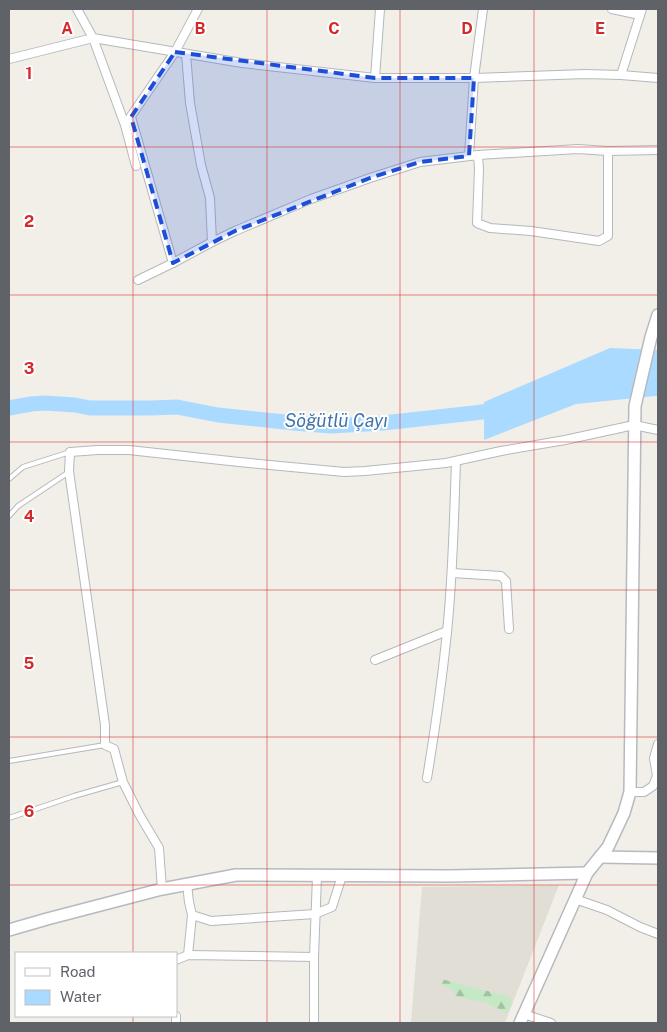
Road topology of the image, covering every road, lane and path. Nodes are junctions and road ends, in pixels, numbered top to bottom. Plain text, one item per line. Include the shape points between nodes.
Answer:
1 (77, 9) edge
2 (198, 9) edge
3 (380, 9) edge
4 (483, 9) edge
5 (612, 9) edge
6 (641, 12) edge
7 (93, 38) junction
8 (175, 52) junction
9 (186, 54) junction
10 (9, 58) edge
11 (621, 75) junction
12 (375, 78) junction
13 (474, 78) junction
14 (658, 78) edge
15 (131, 117) junction
16 (125, 125) junction
17 (658, 150) edge
18 (608, 151) junction
19 (478, 155) junction
20 (469, 156) junction
21 (136, 166) dead end
22 (212, 242) junction
23 (173, 264) junction
24 (138, 280) dead end
25 (658, 315) edge
26 (634, 425) junction
27 (658, 430) edge
28 (70, 452) junction
29 (456, 461) junction
30 (70, 471) junction
31 (9, 479) edge
32 (9, 516) edge
33 (452, 572) junction
34 (509, 630) dead end
35 (447, 631) junction
36 (375, 660) dead end
37 (658, 744) edge
38 (105, 745) junction
39 (9, 761) edge
40 (658, 776) edge
41 (427, 778) dead end
42 (123, 782) junction
43 (630, 792) junction
44 (9, 818) edge
45 (600, 857) junction
46 (658, 858) edge
47 (587, 873) junction
48 (317, 876) junction
49 (342, 876) junction
50 (186, 884) junction
51 (162, 889) junction
52 (575, 899) junction
53 (315, 914) junction
54 (192, 915) junction
55 (9, 930) edge
56 (658, 934) edge
57 (188, 956) junction
58 (314, 957) junction
59 (178, 959) edge
60 (522, 1019) edge
61 (314, 1023) edge
62 (550, 1023) edge

1 - 7 street
2 - 8 street
3 - 12 street
4 - 13 street
5 - 6 street
6 - 11 street
7 - 8 street
7 - 10 street
7 - 16 street
8 - 9 street
8 - 15 street
9 - 12 street
9 - 22 street via 190,103 210,198
11 - 13 street
11 - 14 street
12 - 13 street
13 - 20 street
15 - 16 street
15 - 23 street
16 - 21 street
17 - 18 street
18 - 19 street via 578,149
18 - 19 street via 608,236 599,241 490,228 477,223
19 - 20 street
20 - 22 street via 420,162 370,178 311,199
22 - 23 street
23 - 24 street
25 - 26 main road via 635,406
26 - 27 street
26 - 29 street
26 - 43 main road
28 - 29 street via 129,450 344,472
28 - 30 street
28 - 31 lane via 23,467
29 - 33 street
30 - 32 lane via 18,506
30 - 38 street via 105,724
33 - 34 street via 501,576 506,581
33 - 35 street
35 - 36 street
35 - 41 street
37 - 40 street via 654,758
38 - 39 lane
38 - 42 street via 114,749
40 - 43 street via 653,786 644,792
42 - 44 lane
42 - 51 street via 159,848
43 - 45 main road via 624,813
45 - 46 main road
45 - 47 main road
47 - 49 main road
47 - 52 main road
48 - 49 main road
48 - 50 main road via 236,875
48 - 53 street
49 - 53 street via 332,907
50 - 51 main road
50 - 54 street
51 - 55 main road
52 - 56 street
52 - 60 main road
53 - 54 street via 211,921
53 - 58 street
54 - 57 street
57 - 58 street
57 - 59 street
58 - 61 street
60 - 62 street

